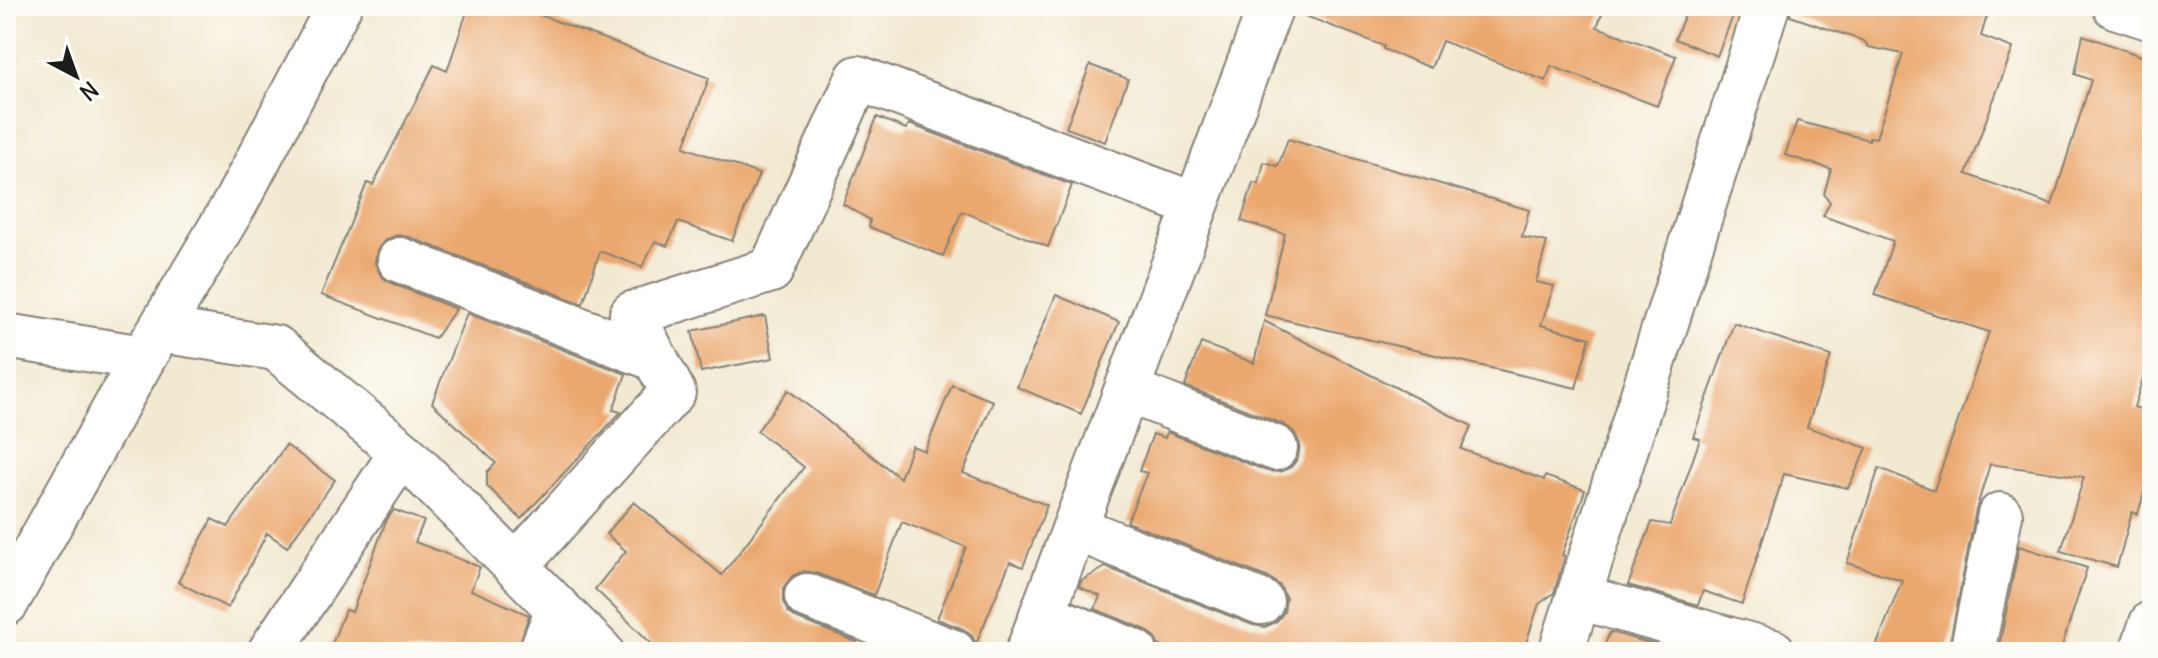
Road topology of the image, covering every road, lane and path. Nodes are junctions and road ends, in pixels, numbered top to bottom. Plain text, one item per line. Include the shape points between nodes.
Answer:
1 (339, 6) edge
2 (1271, 6) edge
3 (1767, 6) edge
4 (2115, 6) edge
5 (2152, 18) edge
6 (1195, 205) junction
7 (400, 260) dead end
8 (6, 336) edge
9 (152, 344) junction
10 (656, 359) junction
11 (1127, 390) junction
12 (1275, 448) dead end
13 (402, 452) junction
14 (2000, 515) dead end
15 (1075, 528) junction
16 (516, 566) junction
17 (807, 596) dead end
18 (1579, 597) junction
19 (1261, 602) dead end
20 (6, 603) edge
21 (558, 609) junction
22 (2152, 623) edge
23 (1035, 633) edge
24 (270, 652) edge
25 (541, 652) edge
26 (601, 652) edge
27 (953, 652) edge
28 (1135, 652) edge
29 (1561, 652) edge
30 (1773, 652) edge
31 (1972, 652) edge
32 (2142, 652) edge

1 - 9 street via 236,202
2 - 6 street
3 - 18 street
4 - 5 street
6 - 10 street via 858,78 771,270 632,314
6 - 11 street
7 - 10 street
8 - 9 street
9 - 13 street via 276,348
9 - 20 street
10 - 16 street via 673,392
11 - 12 street
11 - 15 street
13 - 16 street
13 - 24 street
14 - 31 street
15 - 19 street
15 - 23 street
16 - 21 street
17 - 27 street
18 - 29 street
18 - 30 street
21 - 25 street
21 - 26 street
22 - 32 street
23 - 28 street

